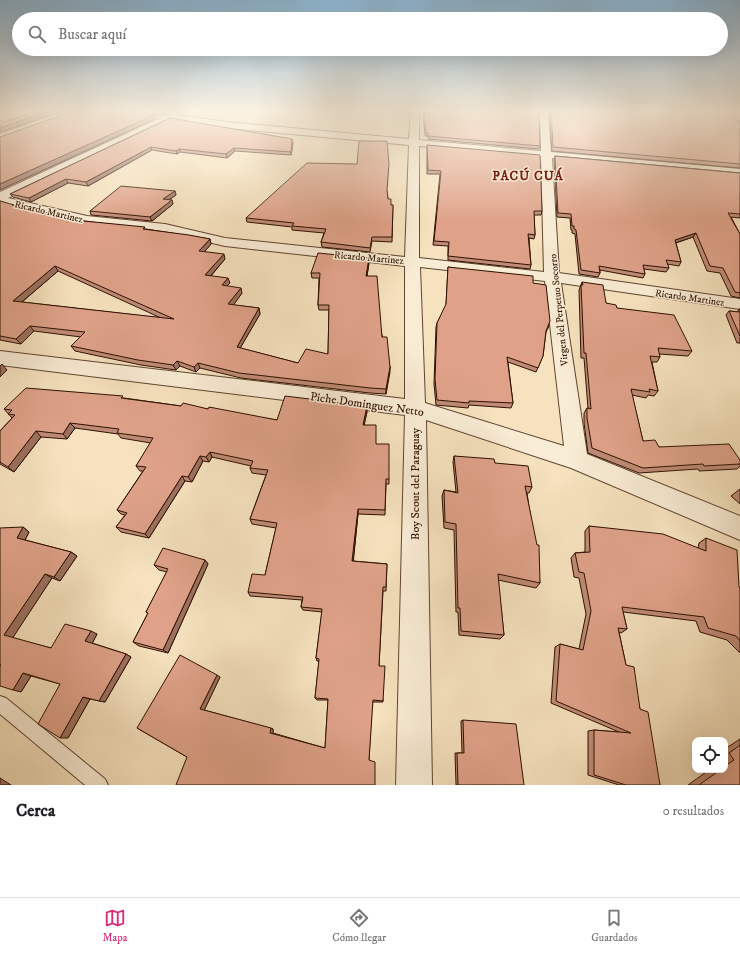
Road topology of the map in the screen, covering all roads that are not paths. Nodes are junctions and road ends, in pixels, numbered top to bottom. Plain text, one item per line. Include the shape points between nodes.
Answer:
1 (104, 148) edge
2 (414, 148) edge
3 (472, 148) edge
4 (546, 148) edge
5 (547, 155) junction
6 (740, 172) edge
7 (0, 197) edge
8 (0, 200) edge
9 (412, 261) junction
10 (552, 277) junction
11 (740, 304) edge
12 (0, 358) edge
13 (415, 408) junction
14 (577, 460) junction
15 (740, 528) edge
16 (0, 704) edge
17 (99, 785) edge
18 (414, 785) edge

1 - 7 street
2 - 9 street, Boy Scout del Paraguay
3 - 5 street
4 - 5 street, Virgen del Perpetuo Socorro
5 - 6 street
5 - 10 street, Virgen del Perpetuo Socorro
8 - 9 street, Ricardo Martinez via 87,220 165,228 225,242
9 - 10 street, Ricardo Martinez
9 - 13 street, Boy Scout del Paraguay
10 - 11 street, Ricardo Martinez
10 - 14 street, Virgen del Perpetuo Socorro
12 - 13 street, Piche Dominguez Netto
13 - 14 street, Piche Dominguez Netto
13 - 18 street, Boy Scout del Paraguay
14 - 15 street, Piche Dominguez Netto
16 - 17 lane

